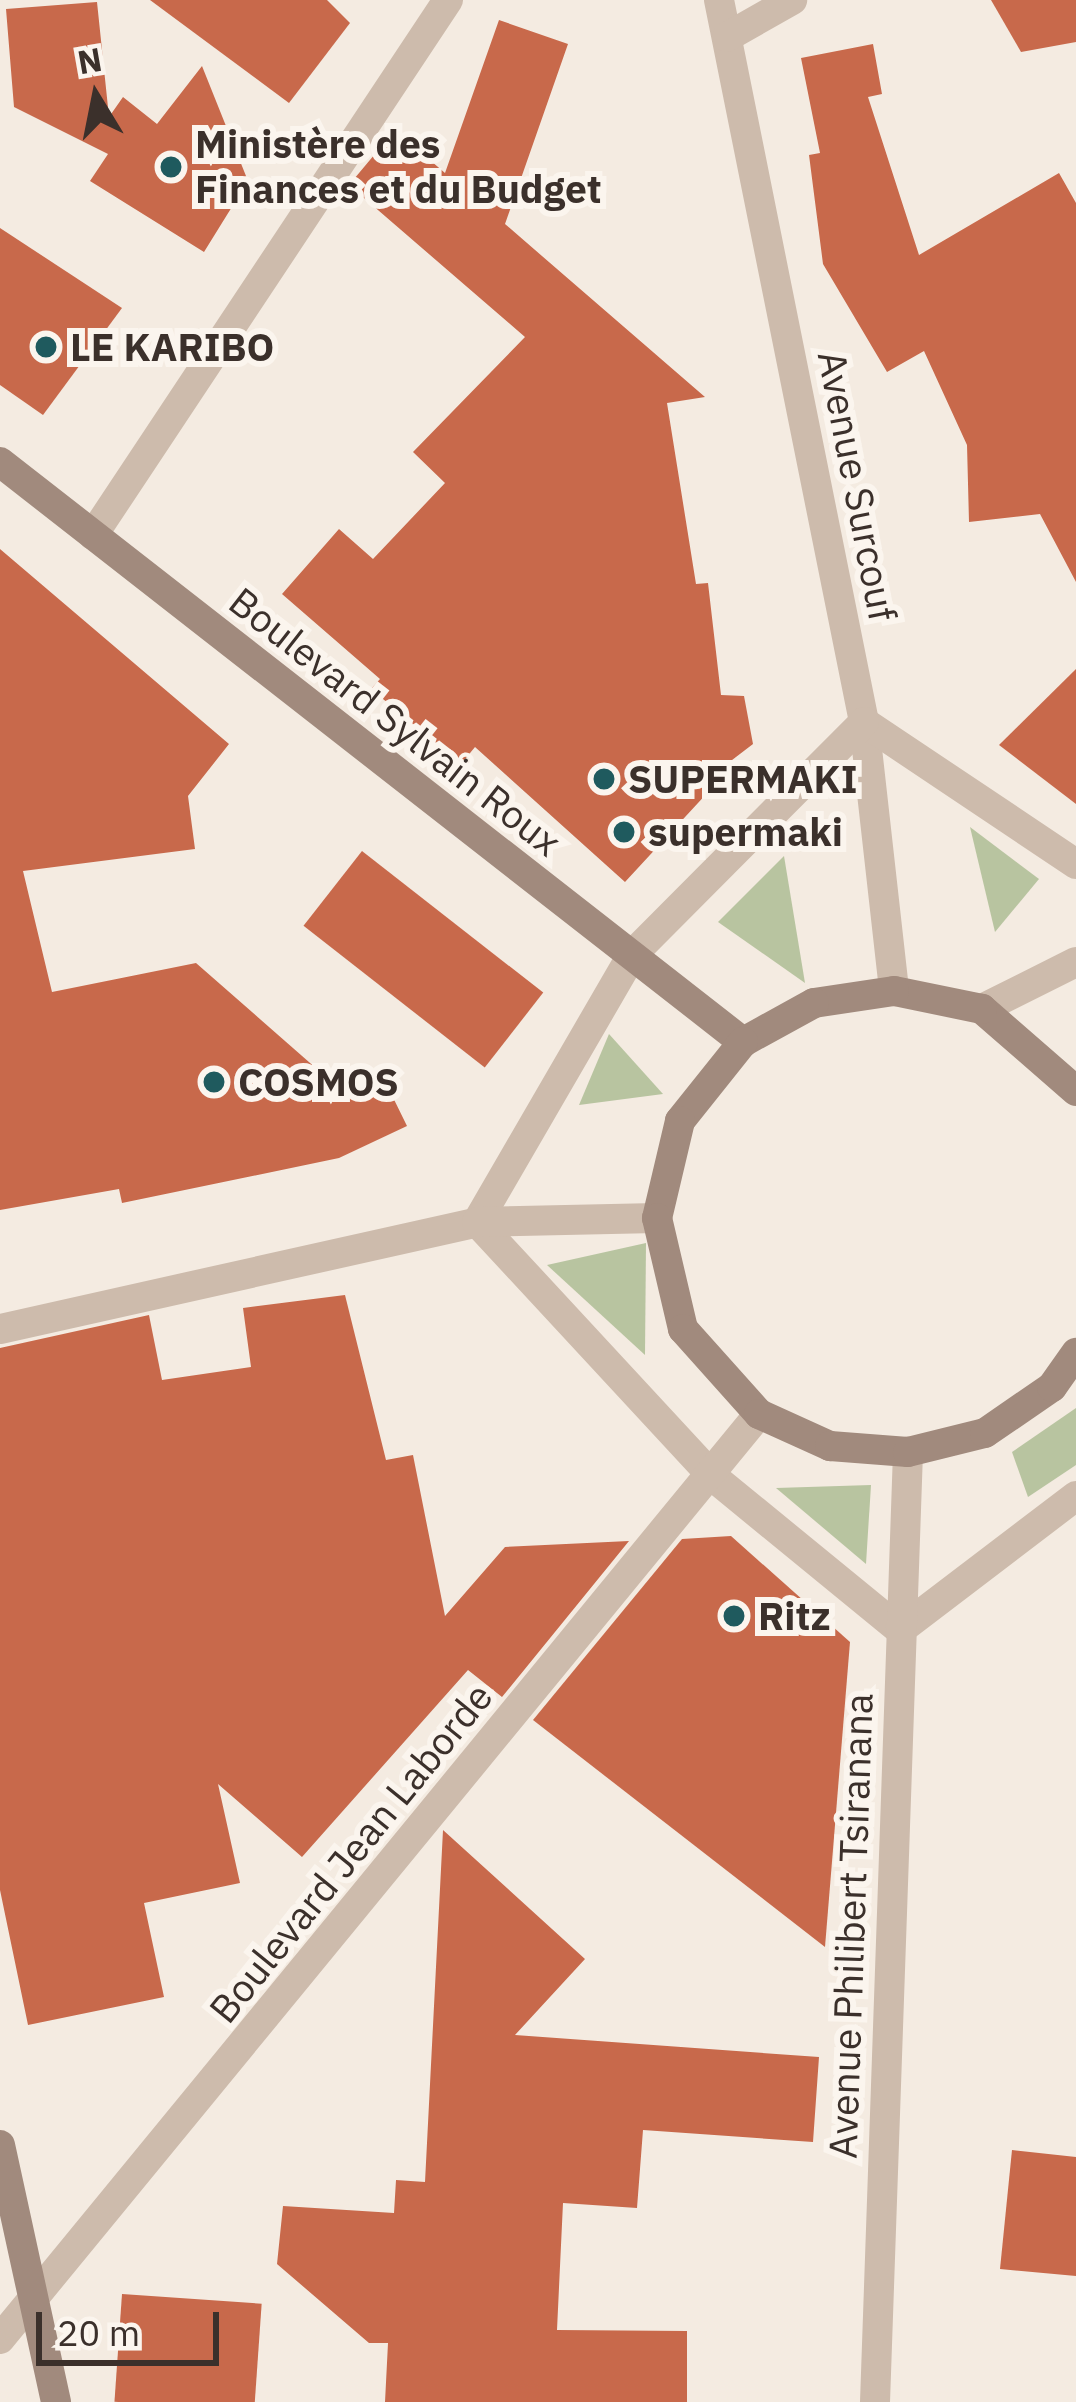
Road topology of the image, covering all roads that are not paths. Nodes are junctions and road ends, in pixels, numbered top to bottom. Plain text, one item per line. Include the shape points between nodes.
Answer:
1 (448, 0) edge
2 (718, 0) edge
3 (792, 0) edge
4 (727, 37) junction
5 (0, 462) edge
6 (93, 535) junction
7 (864, 722) junction
8 (1076, 864) edge
9 (632, 956) junction
10 (1076, 962) edge
11 (894, 991) junction
12 (982, 1009) junction
13 (743, 1042) junction
14 (1076, 1091) edge
15 (656, 1218) junction
16 (477, 1222) junction
17 (0, 1329) edge
18 (1076, 1353) edge
19 (759, 1414) junction
20 (908, 1452) junction
21 (712, 1476) junction
22 (1076, 1496) edge
23 (900, 1630) junction
24 (0, 2145) edge
25 (32, 2303) junction
26 (0, 2339) edge
27 (56, 2402) edge
28 (875, 2402) edge

1 - 6 street
2 - 4 street, Avenue Surcouf
3 - 4 street
4 - 7 street, Avenue Surcouf
5 - 6 main road, Boulevard Sylvain Roux
6 - 9 main road, Boulevard Sylvain Roux
7 - 8 street
7 - 9 street
7 - 11 street, Avenue Surcouf
9 - 13 main road, Boulevard Sylvain Roux
9 - 16 street
10 - 12 street
11 - 12 main road
11 - 13 main road via 814,1003
12 - 14 main road
13 - 15 main road via 680,1121
15 - 16 street
15 - 19 main road via 683,1329
16 - 17 street
16 - 21 street
18 - 20 main road via 1052,1387 986,1432
19 - 20 main road via 830,1446
19 - 21 street, Boulevard Jean Laborde
20 - 23 street, Avenue Philibert Tsiranana
21 - 23 street
21 - 25 street, Boulevard Jean Laborde
22 - 23 street
23 - 28 street, Avenue Philibert Tsiranana
24 - 25 main road
25 - 26 street, Boulevard Jean Laborde
25 - 27 main road

